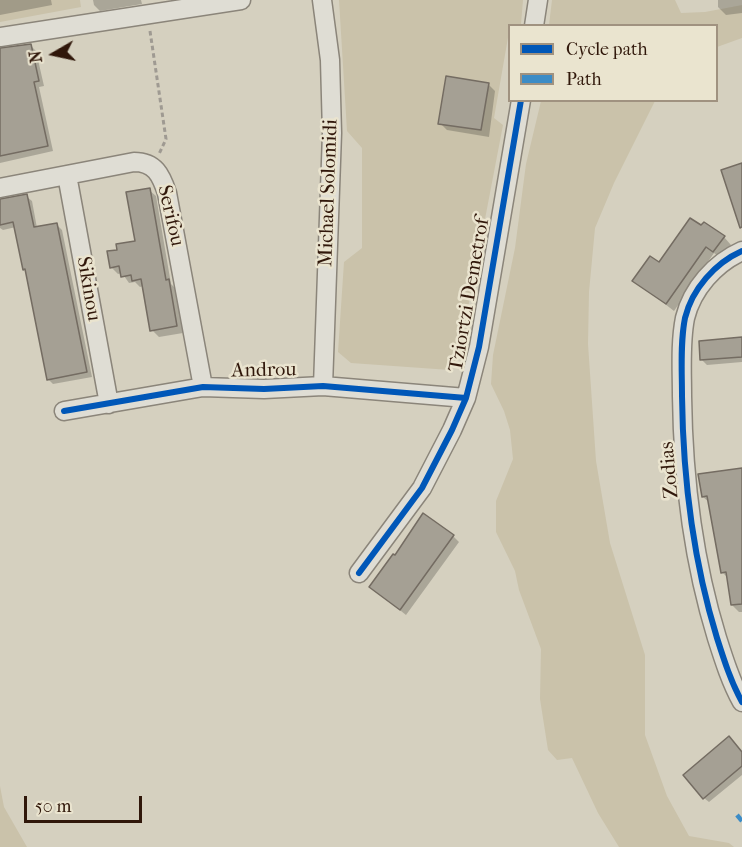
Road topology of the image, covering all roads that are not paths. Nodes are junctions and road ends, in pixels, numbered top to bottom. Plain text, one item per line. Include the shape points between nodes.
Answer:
1 (241, 0) edge
2 (322, 0) edge
3 (538, 0) edge
4 (534, 24) edge
5 (0, 37) edge
6 (521, 102) edge
7 (67, 175) junction
8 (0, 188) edge
9 (742, 251) edge
10 (323, 386) junction
11 (202, 387) junction
12 (466, 398) junction
13 (109, 404) junction
14 (64, 411) dead end
15 (359, 573) dead end
16 (742, 702) edge

1 - 5 street
2 - 10 street, Michael Solomidi via 332,92
3 - 4 street
6 - 12 street, Tziortzi Demetrof via 479,347
7 - 8 street, Serifou
7 - 11 street, Serifou via 134,162 158,171 167,193
7 - 13 street, Sikinou
9 - 16 street, Zodias via 717,267 694,297 686,317 682,372 684,456 693,536 711,617
10 - 11 street, Androu
10 - 12 street, Androu
11 - 13 street, Androu
12 - 15 street, Tziortzi Demetrof via 422,488
13 - 14 street, Androu

